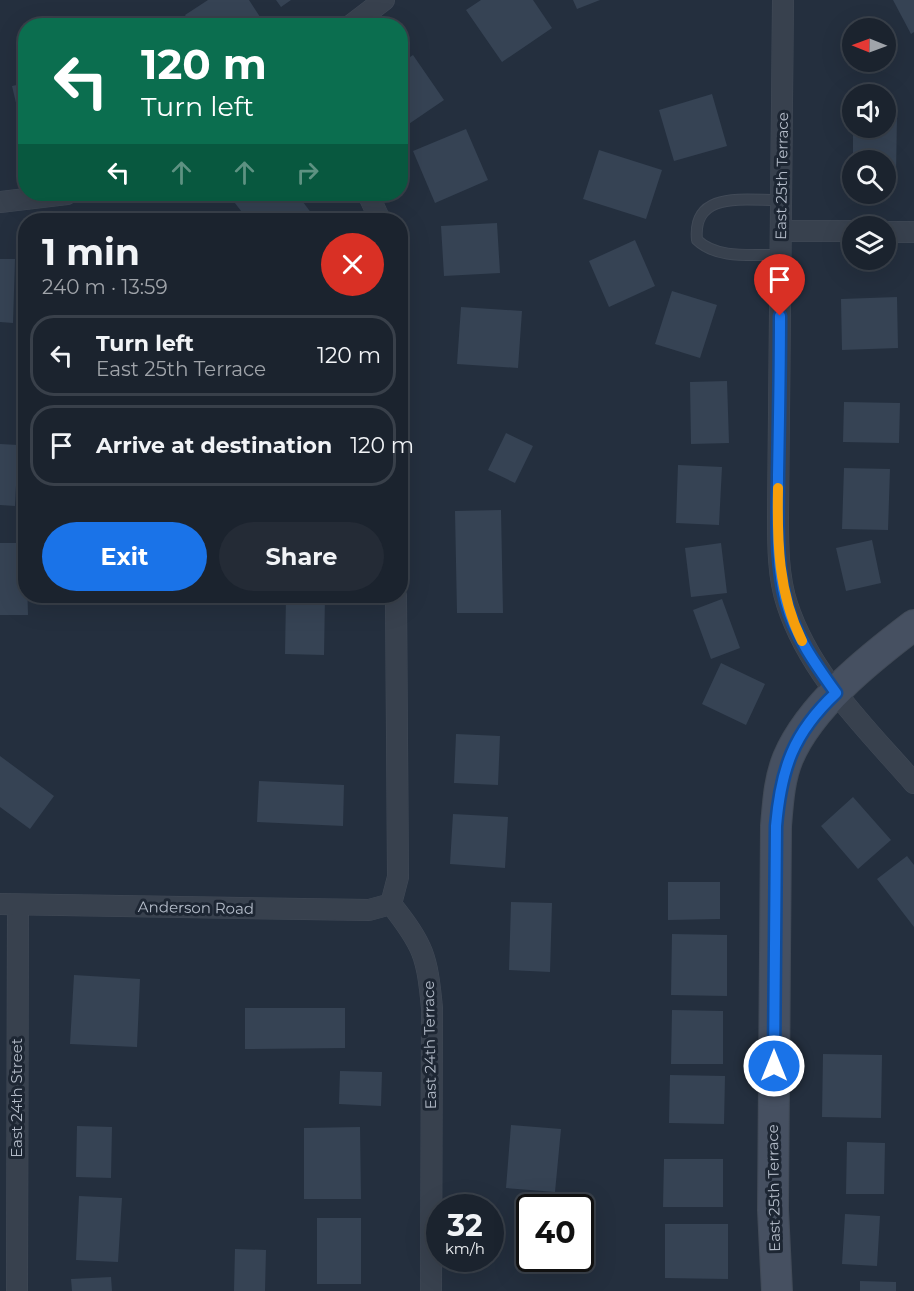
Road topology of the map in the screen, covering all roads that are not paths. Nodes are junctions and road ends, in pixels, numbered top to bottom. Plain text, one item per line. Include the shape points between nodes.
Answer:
1 (384, 0) edge
2 (783, 0) edge
3 (360, 18) edge
4 (18, 200) edge
5 (782, 201) junction
6 (0, 202) edge
7 (782, 231) junction
8 (842, 231) edge
9 (896, 232) edge
10 (914, 232) edge
11 (781, 255) junction
12 (396, 603) edge
13 (914, 625) edge
14 (836, 693) junction
15 (914, 783) edge
16 (391, 904) junction
17 (9, 905) edge
18 (17, 1291) edge
19 (430, 1291) edge
20 (777, 1291) edge

1 - 3 street
2 - 5 street, East 25th Terrace
4 - 6 street
5 - 7 street, East 25th Terrace
5 - 11 lane via 725,201 710,205 699,215 696,227 697,240 706,249
7 - 8 street
7 - 11 street, East 25th Terrace
9 - 10 street
11 - 14 street, East 25th Terrace via 779,555 786,602 797,631
12 - 16 street via 398,878
13 - 14 street
14 - 15 street
14 - 20 street, East 25th Terrace via 803,731 788,758 779,788 773,1198
16 - 17 street, Anderson Road via 369,910
16 - 19 street, East 24th Terrace via 423,950 429,972
17 - 18 street, East 24th Street

